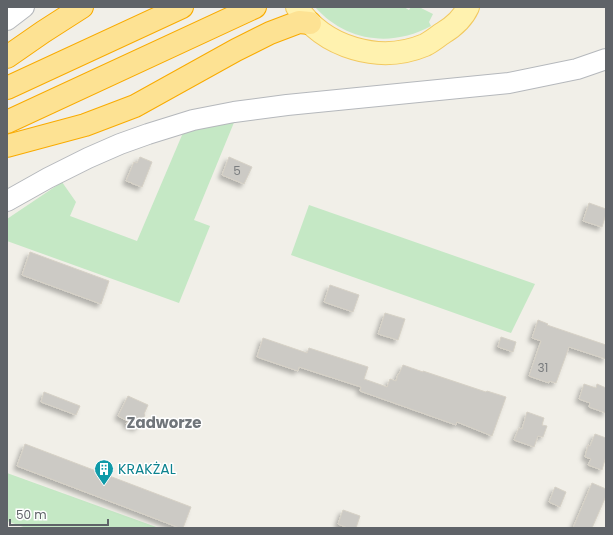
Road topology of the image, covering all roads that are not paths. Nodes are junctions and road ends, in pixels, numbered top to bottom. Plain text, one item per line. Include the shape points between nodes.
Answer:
1 (24, 7) edge
2 (82, 7) edge
3 (182, 7) edge
4 (255, 7) edge
5 (468, 8) edge
6 (303, 15) edge
7 (7, 20) edge
8 (7, 57) edge
9 (606, 59) edge
10 (7, 88) edge
11 (7, 122) edge
12 (7, 146) edge
13 (7, 201) edge

1 - 7 street
2 - 8 highway
3 - 10 highway
4 - 11 highway
5 - 6 main road via 448,30 431,41 410,50 383,53 341,44 327,37
6 - 12 highway via 299,22 236,50 136,106 85,125
9 - 13 street via 577,69 509,83 287,105 211,116 120,144 48,178

